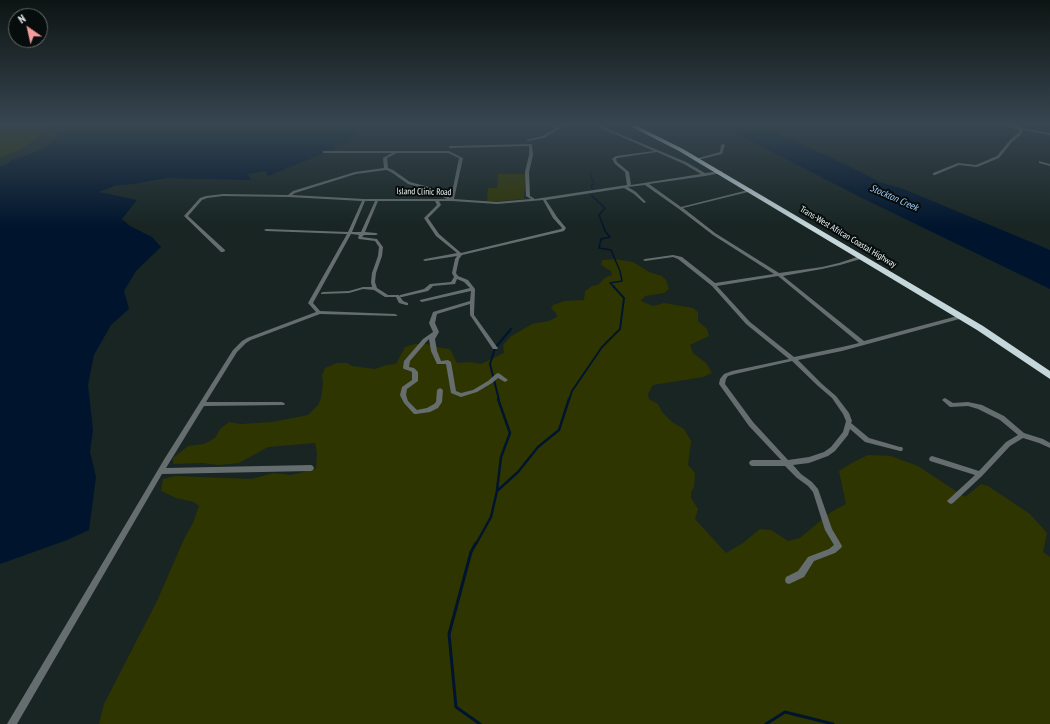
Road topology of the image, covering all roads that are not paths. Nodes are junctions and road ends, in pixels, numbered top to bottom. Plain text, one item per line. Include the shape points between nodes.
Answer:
1 (385, 159) edge
2 (461, 159) edge
3 (530, 159) edge
4 (614, 159) edge
5 (672, 159) edge
6 (697, 159) edge
7 (992, 159) edge
8 (1040, 162) dead end
9 (1050, 165) edge
10 (386, 169) junction
11 (720, 172) junction
12 (934, 174) dead end
13 (705, 175) junction
14 (646, 184) junction
15 (627, 186) junction
16 (751, 190) junction
17 (289, 196) junction
18 (544, 199) junction
19 (364, 200) junction
20 (377, 200) junction
21 (436, 200) junction
22 (452, 200) junction
23 (536, 200) junction
24 (644, 202) dead end
25 (680, 208) junction
26 (266, 230) dead end
27 (349, 234) junction
28 (362, 234) junction
29 (376, 234) dead end
30 (223, 251) dead end
31 (460, 254) junction
32 (862, 256) junction
33 (425, 260) dead end
34 (645, 260) dead end
35 (779, 275) junction
36 (456, 277) junction
37 (714, 285) junction
38 (375, 289) junction
39 (474, 289) junction
40 (323, 293) dead end
41 (402, 296) dead end
42 (422, 301) dead end
43 (473, 302) junction
44 (406, 304) dead end
45 (319, 312) junction
46 (396, 315) dead end
47 (961, 317) junction
48 (436, 332) junction
49 (863, 342) junction
50 (495, 348) dead end
51 (793, 359) junction
52 (1050, 376) edge
53 (505, 380) dead end
54 (440, 390) dead end
55 (945, 400) dead end
56 (202, 404) junction
57 (282, 404) dead end
58 (848, 424) junction
59 (1022, 435) junction
60 (1050, 446) edge
61 (900, 449) dead end
62 (932, 459) dead end
63 (752, 463) dead end
64 (787, 463) junction
65 (311, 468) dead end
66 (161, 471) junction
67 (980, 474) junction
68 (951, 501) dead end
69 (788, 580) dead end
70 (12, 724) edge

1 - 10 street
2 - 22 street
3 - 23 street via 527,172 528,196
4 - 15 street via 627,172
5 - 13 street
6 - 11 highway, Trans-West African Coastal Highway
7 - 12 street via 976,166 959,164
8 - 9 street
10 - 17 street via 356,173 294,192
10 - 22 street via 410,183 428,188
11 - 13 street, Island Clinic Road
11 - 16 highway, Trans-West African Coastal Highway
13 - 14 street, Island Clinic Road
14 - 15 street, Island Clinic Road
14 - 25 street
15 - 18 street, Island Clinic Road
15 - 24 street
16 - 25 street
16 - 32 highway, Trans-West African Coastal Highway
17 - 19 street, Island Clinic Road
17 - 30 street, Island Clinic Road via 215,195 201,199 186,216
18 - 23 street, Island Clinic Road
18 - 31 street via 563,230
19 - 20 street, Island Clinic Road
19 - 27 street
20 - 21 street, Island Clinic Road
20 - 28 street
21 - 22 street, Island Clinic Road
21 - 31 street via 439,205 426,218 437,235
22 - 23 street, Island Clinic Road via 497,203
25 - 35 street via 694,221
26 - 27 street
27 - 28 street
27 - 45 street via 310,303
28 - 29 street
28 - 38 street via 360,238 376,240 381,247 374,273
31 - 33 street
31 - 36 street via 456,259
32 - 35 street via 840,264
32 - 47 highway, Trans-West African Coastal Highway
34 - 37 street via 677,256
35 - 37 street
35 - 49 street
36 - 39 street via 466,281
36 - 41 street via 453,283 432,285 426,290
37 - 51 street via 748,323
38 - 40 street
38 - 44 street via 387,296 397,296
39 - 42 street
39 - 43 street
43 - 48 street via 435,313 432,322
43 - 50 street via 472,316
45 - 46 street
45 - 56 street via 244,342 232,354
47 - 49 street via 926,328
47 - 52 highway, Trans-West African Coastal Highway
48 - 53 street via 432,339 434,351 439,363 448,362 453,392 461,395 475,391 498,375
48 - 54 street via 425,340 407,361 406,368 415,372 415,381 404,388 403,395 416,412 436,406
49 - 51 street
51 - 58 street via 834,397 846,413
51 - 64 street via 734,372 726,375 722,384 751,424
55 - 59 street via 952,405 968,404 980,407 1002,418
56 - 57 street
56 - 66 street
58 - 61 street via 867,440
58 - 64 street via 846,433 833,449 818,457
59 - 60 street
59 - 67 street via 1008,444
62 - 67 street
63 - 64 street
64 - 69 street via 816,491 838,546 811,559 801,574
65 - 66 street
66 - 70 street
67 - 68 street

